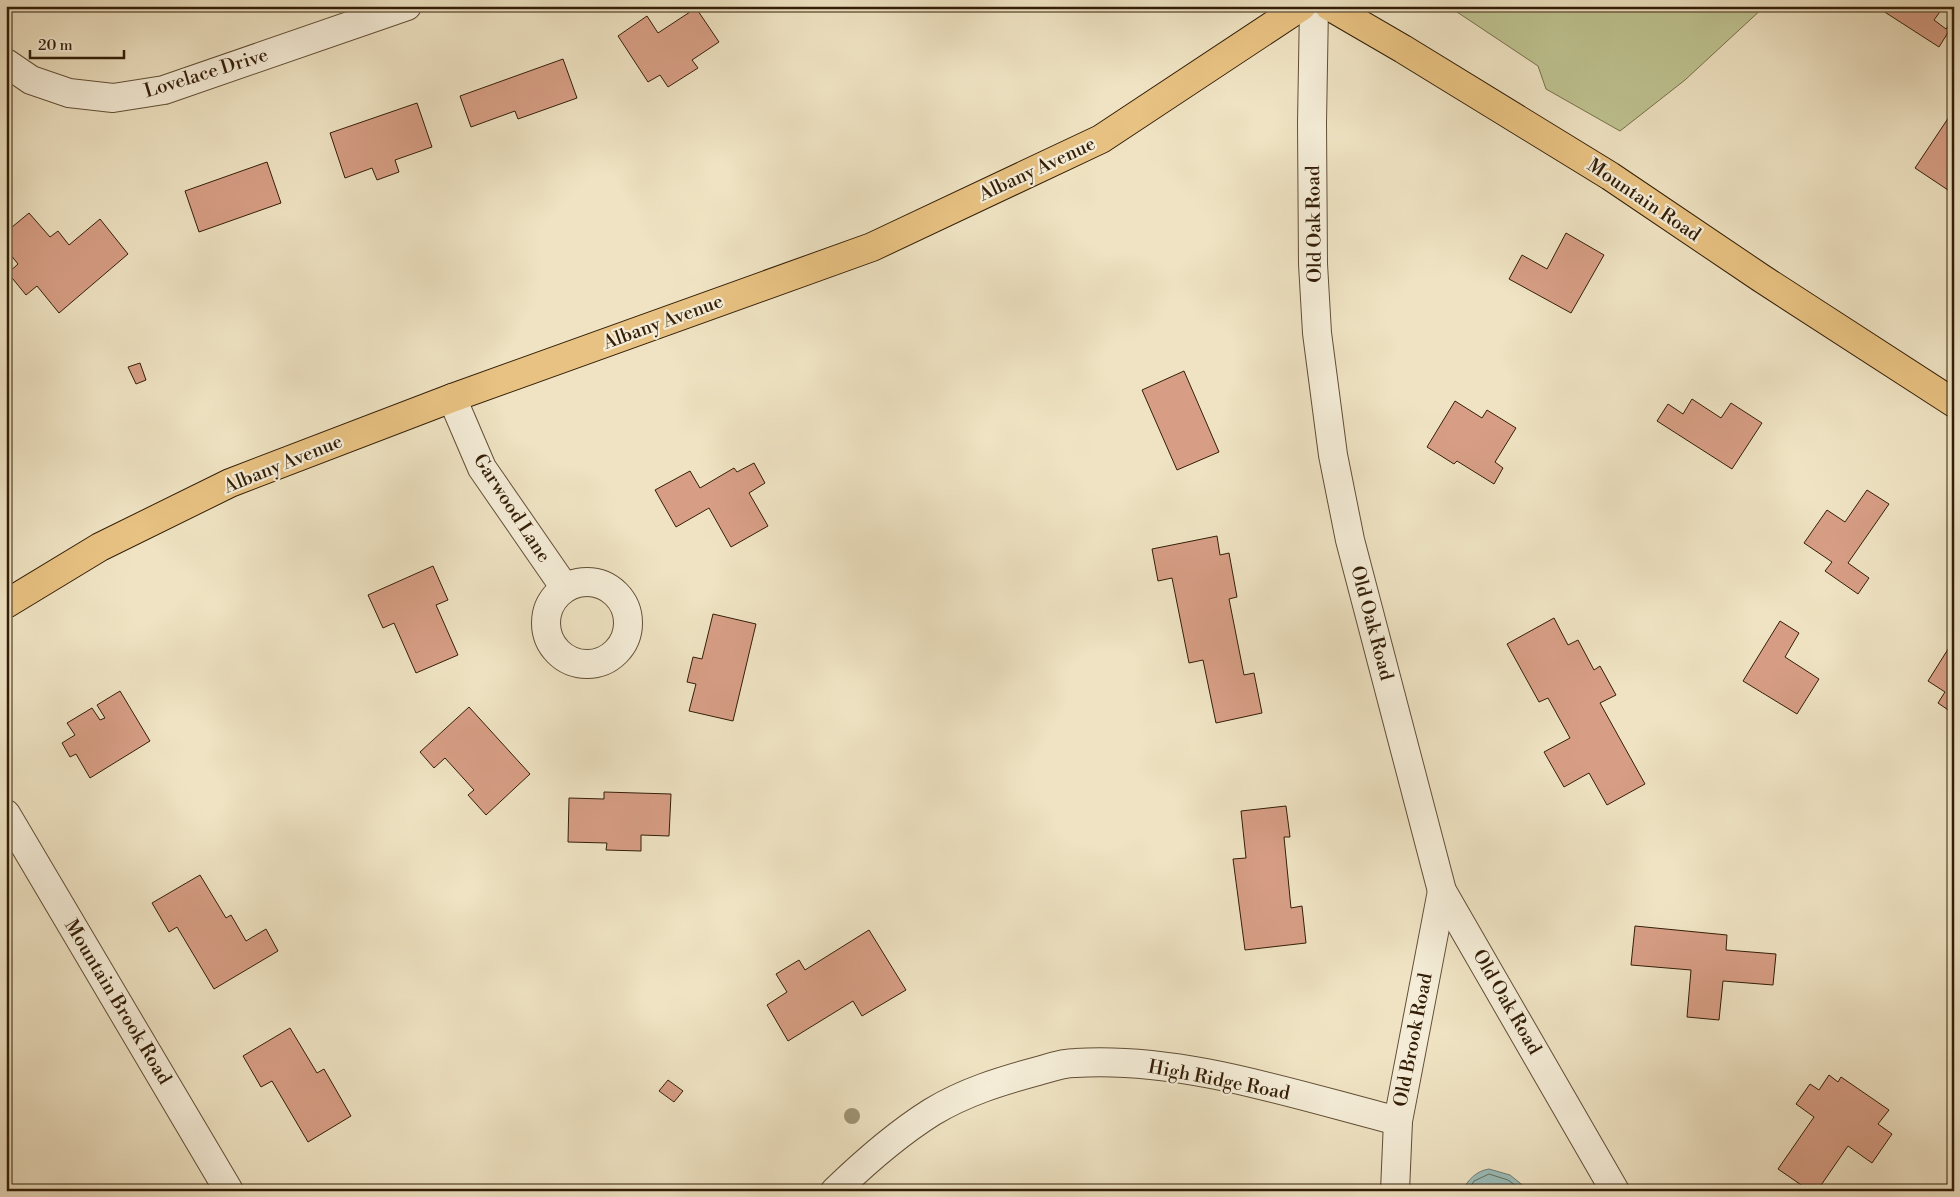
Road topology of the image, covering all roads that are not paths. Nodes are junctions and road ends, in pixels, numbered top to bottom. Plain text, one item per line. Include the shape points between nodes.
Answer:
1 (407, 6) edge
2 (1302, 6) edge
3 (1314, 6) edge
4 (1329, 6) edge
5 (6, 63) edge
6 (452, 398) junction
7 (1954, 403) edge
8 (565, 588) dead end
9 (6, 604) edge
10 (6, 814) edge
11 (1442, 891) junction
12 (1398, 1121) junction
13 (229, 1191) edge
14 (835, 1191) edge
15 (1395, 1191) edge
16 (1616, 1191) edge

1 - 5 street, Lovelace Drive via 164,90 113,98 69,93 31,80
2 - 6 main road, Albany Avenue via 1101,139 872,247
3 - 11 street, Old Oak Road via 1313,264 1317,333 1328,418 1350,540
4 - 7 main road, Mountain Road via 1610,176
6 - 8 street, Garwood Lane via 482,468
6 - 9 main road, Albany Avenue via 230,483 100,547
10 - 13 street, Mountain Brook Road
11 - 12 street, Old Brook Road
11 - 16 street, Old Oak Road
12 - 14 street, High Ridge Road via 1214,1075 1148,1064 1072,1063 998,1081 954,1100 904,1132
12 - 15 street, Old Brook Road

